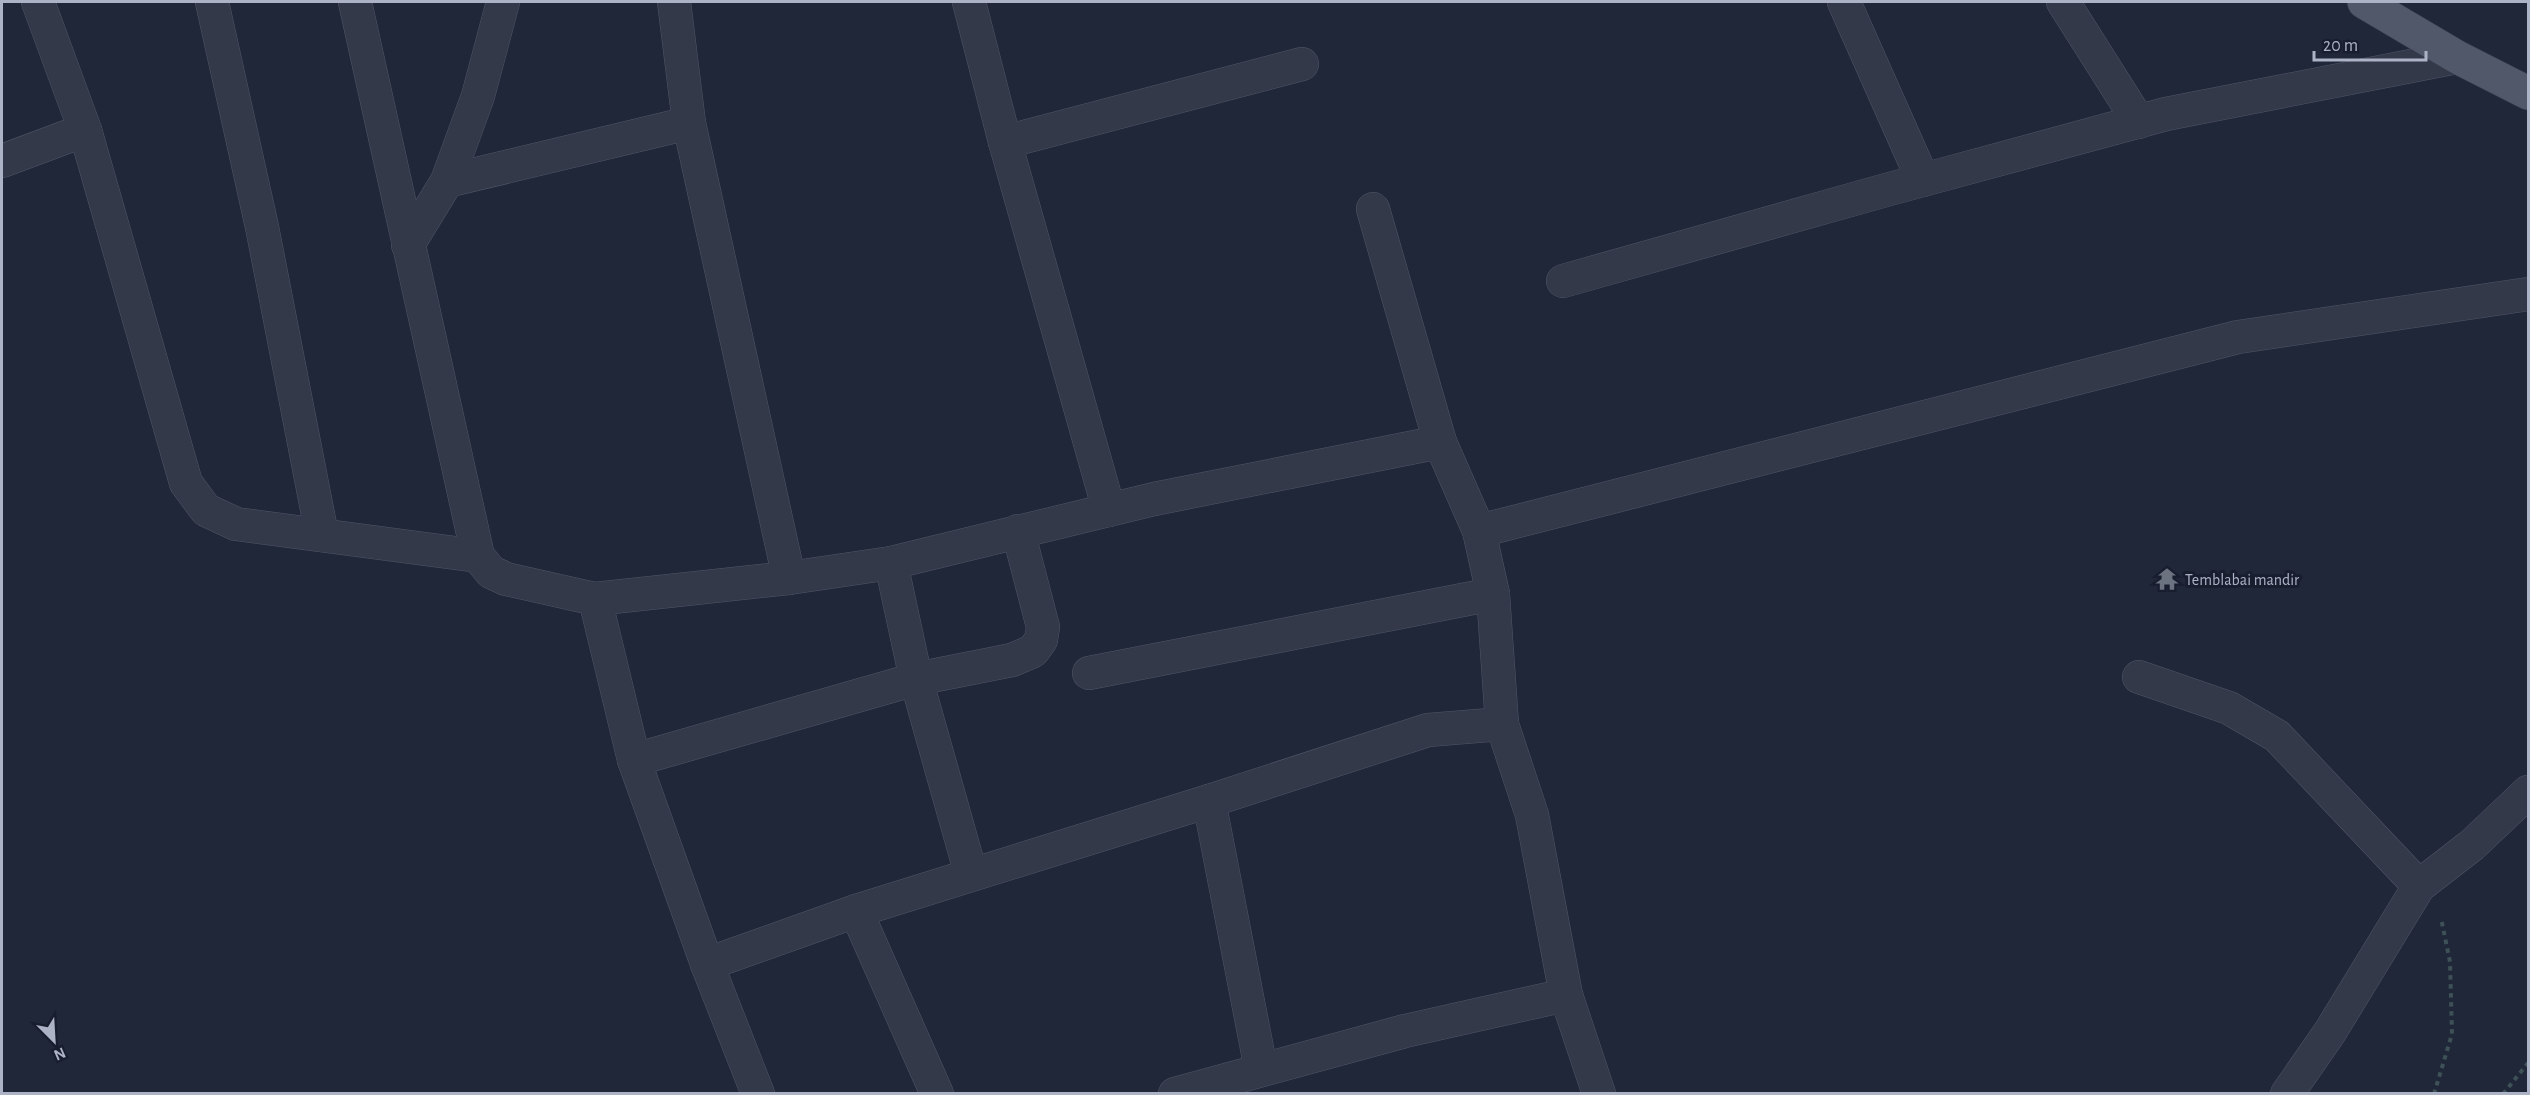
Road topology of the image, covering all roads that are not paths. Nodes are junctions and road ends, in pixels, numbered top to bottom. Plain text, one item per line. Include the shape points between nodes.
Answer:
1 (38, 2) edge
2 (212, 2) edge
3 (356, 2) edge
4 (503, 2) edge
5 (674, 2) edge
6 (969, 2) edge
7 (1844, 2) edge
8 (2063, 2) edge
9 (2364, 2) edge
10 (2457, 57) junction
11 (1302, 64) dead end
12 (2529, 93) edge
13 (2139, 122) junction
14 (689, 123) junction
15 (85, 130) junction
16 (1005, 142) junction
17 (2, 162) edge
18 (1923, 180) junction
19 (447, 181) junction
20 (1373, 208) dead end
21 (408, 245) junction
22 (1563, 281) dead end
23 (2529, 294) edge
24 (1440, 442) junction
25 (1109, 510) junction
26 (1018, 531) junction
27 (1479, 531) junction
28 (322, 535) junction
29 (478, 556) junction
30 (891, 563) junction
31 (789, 578) junction
32 (1493, 594) junction
33 (595, 599) junction
34 (1089, 673) dead end
35 (2139, 677) dead end
36 (916, 679) junction
37 (1502, 724) junction
38 (634, 760) junction
39 (2529, 792) edge
40 (1209, 801) junction
41 (971, 874) junction
42 (2419, 886) junction
43 (856, 911) junction
44 (707, 964) junction
45 (1566, 995) junction
46 (1261, 1070) junction
47 (758, 1094) edge
48 (937, 1094) edge
49 (1175, 1094) edge
50 (1599, 1094) edge
51 (2287, 1094) edge

1 - 15 street
2 - 28 street via 262,227
3 - 21 street
4 - 19 street via 478,96
5 - 14 street
6 - 16 street
7 - 18 street
8 - 13 street
9 - 10 main road
10 - 12 main road
10 - 13 street
11 - 16 street
13 - 18 street
14 - 19 street
14 - 31 street
15 - 17 street
15 - 28 street via 186,483 206,510 236,524
16 - 25 street
18 - 22 street
19 - 21 street
20 - 24 street
21 - 29 street
23 - 27 street via 2238,337
24 - 25 street
24 - 27 street
25 - 26 street
26 - 30 street
26 - 36 street via 1043,627 1041,640 1033,651 1012,660
27 - 32 street
28 - 29 street
29 - 33 street via 491,572 506,579
30 - 31 street
30 - 36 street
31 - 33 street
32 - 34 street
32 - 37 street
33 - 38 street
35 - 42 street via 2229,708 2277,736
36 - 38 street
36 - 41 street
37 - 40 street via 1428,730
37 - 45 street via 1532,815
38 - 44 street
39 - 42 street via 2472,845
40 - 41 street
40 - 46 street
41 - 43 street
42 - 51 street via 2331,1032
43 - 44 street
43 - 48 street
44 - 47 street
45 - 46 street via 1405,1031
45 - 50 street
46 - 49 street

